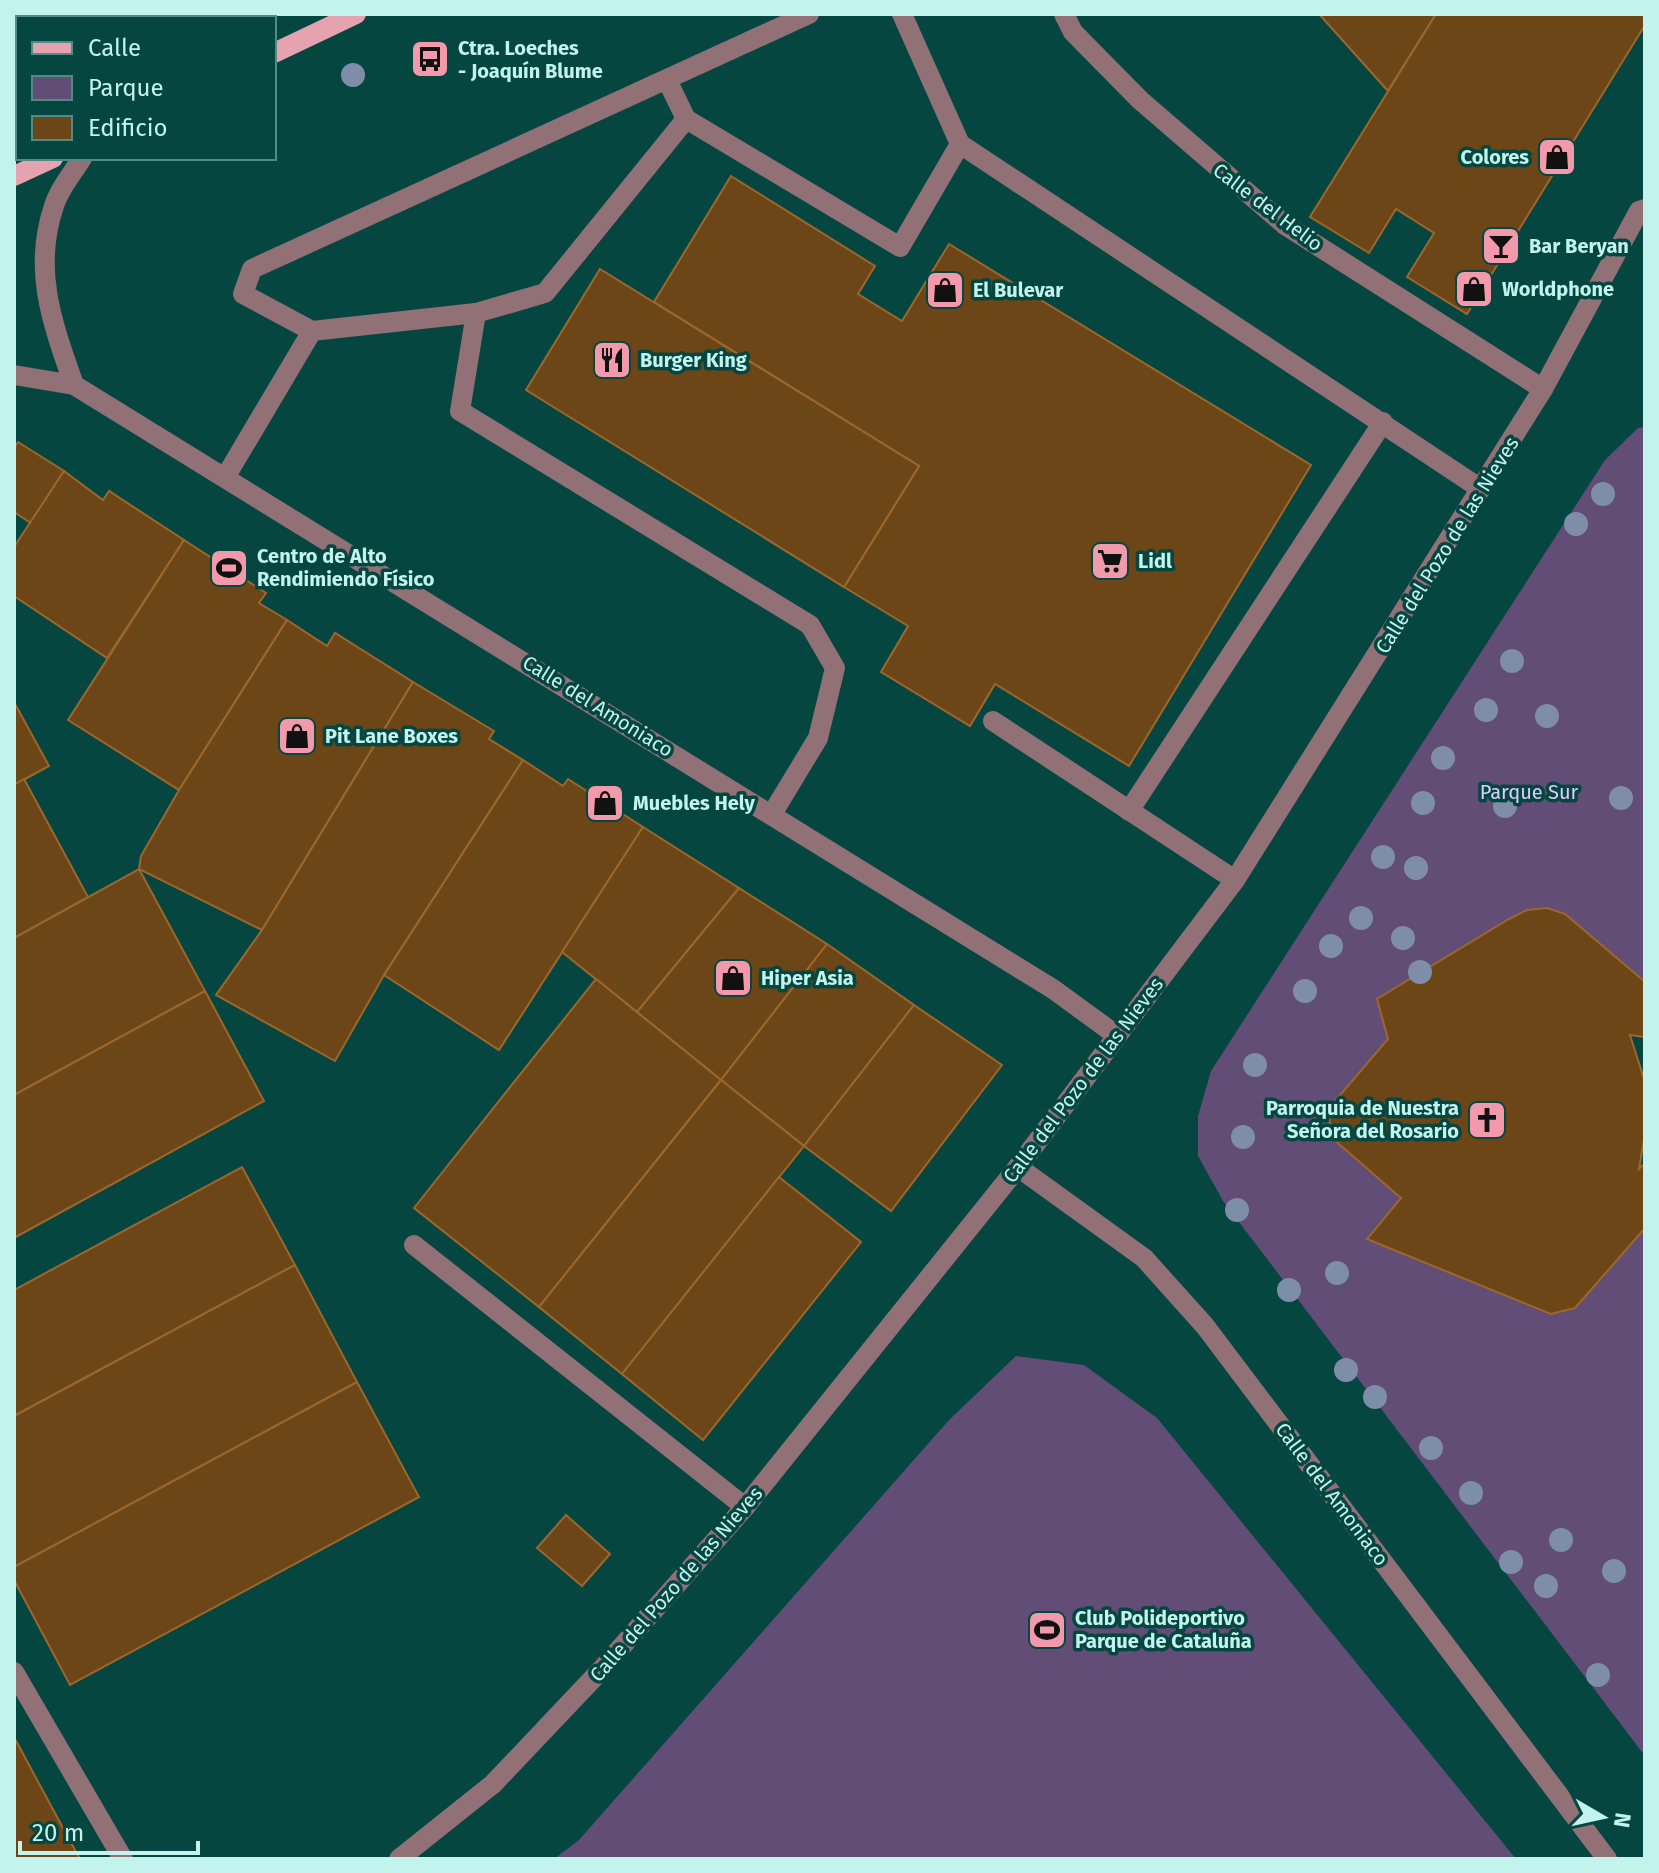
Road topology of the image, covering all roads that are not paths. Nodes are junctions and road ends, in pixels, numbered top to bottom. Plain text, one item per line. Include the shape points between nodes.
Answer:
1 (356, 14) edge
2 (809, 14) edge
3 (902, 14) edge
4 (1064, 14) edge
5 (276, 52) edge
6 (668, 82) junction
7 (686, 119) junction
8 (960, 144) junction
9 (49, 160) edge
10 (81, 160) edge
11 (14, 176) edge
12 (1645, 209) edge
13 (476, 313) junction
14 (312, 331) junction
15 (14, 375) edge
16 (74, 385) junction
17 (1543, 389) junction
18 (1383, 422) junction
19 (226, 476) junction
20 (1481, 489) junction
21 (993, 721) dead end
22 (1129, 811) junction
23 (772, 814) junction
24 (1235, 880) junction
25 (1116, 1035) junction
26 (1018, 1167) junction
27 (414, 1245) dead end
28 (745, 1507) junction
29 (14, 1672) edge
30 (123, 1859) edge
31 (399, 1859) edge
32 (1607, 1859) edge

1 - 5 main road
2 - 6 street
3 - 8 street
4 - 17 street, Calle del Helio via 1073,32 1140,100 1285,225
6 - 7 street
6 - 14 street via 252,269 243,294
7 - 8 street via 900,247
7 - 13 street via 545,293
8 - 18 street
9 - 11 main road
10 - 16 street via 54,204 42,260 47,309
12 - 17 street, Calle del Pozo de las Nieves via 1639,211
13 - 14 street
13 - 23 street via 460,411 810,625 835,668 818,738
14 - 19 street
15 - 16 street, Calle del Amoniaco
16 - 19 street, Calle del Amoniaco
17 - 20 street, Calle del Pozo de las Nieves
18 - 20 street
18 - 22 street
19 - 23 street, Calle del Amoniaco
20 - 24 street, Calle del Pozo de las Nieves
21 - 22 street
22 - 24 street
23 - 25 street, Calle del Amoniaco via 1053,989
24 - 25 street, Calle del Pozo de las Nieves
25 - 26 street, Calle del Pozo de las Nieves
26 - 28 street, Calle del Pozo de las Nieves
26 - 32 street, Calle del Amoniaco via 1144,1258 1205,1326
27 - 28 street
28 - 31 street, Calle del Pozo de las Nieves via 493,1784
29 - 30 street

